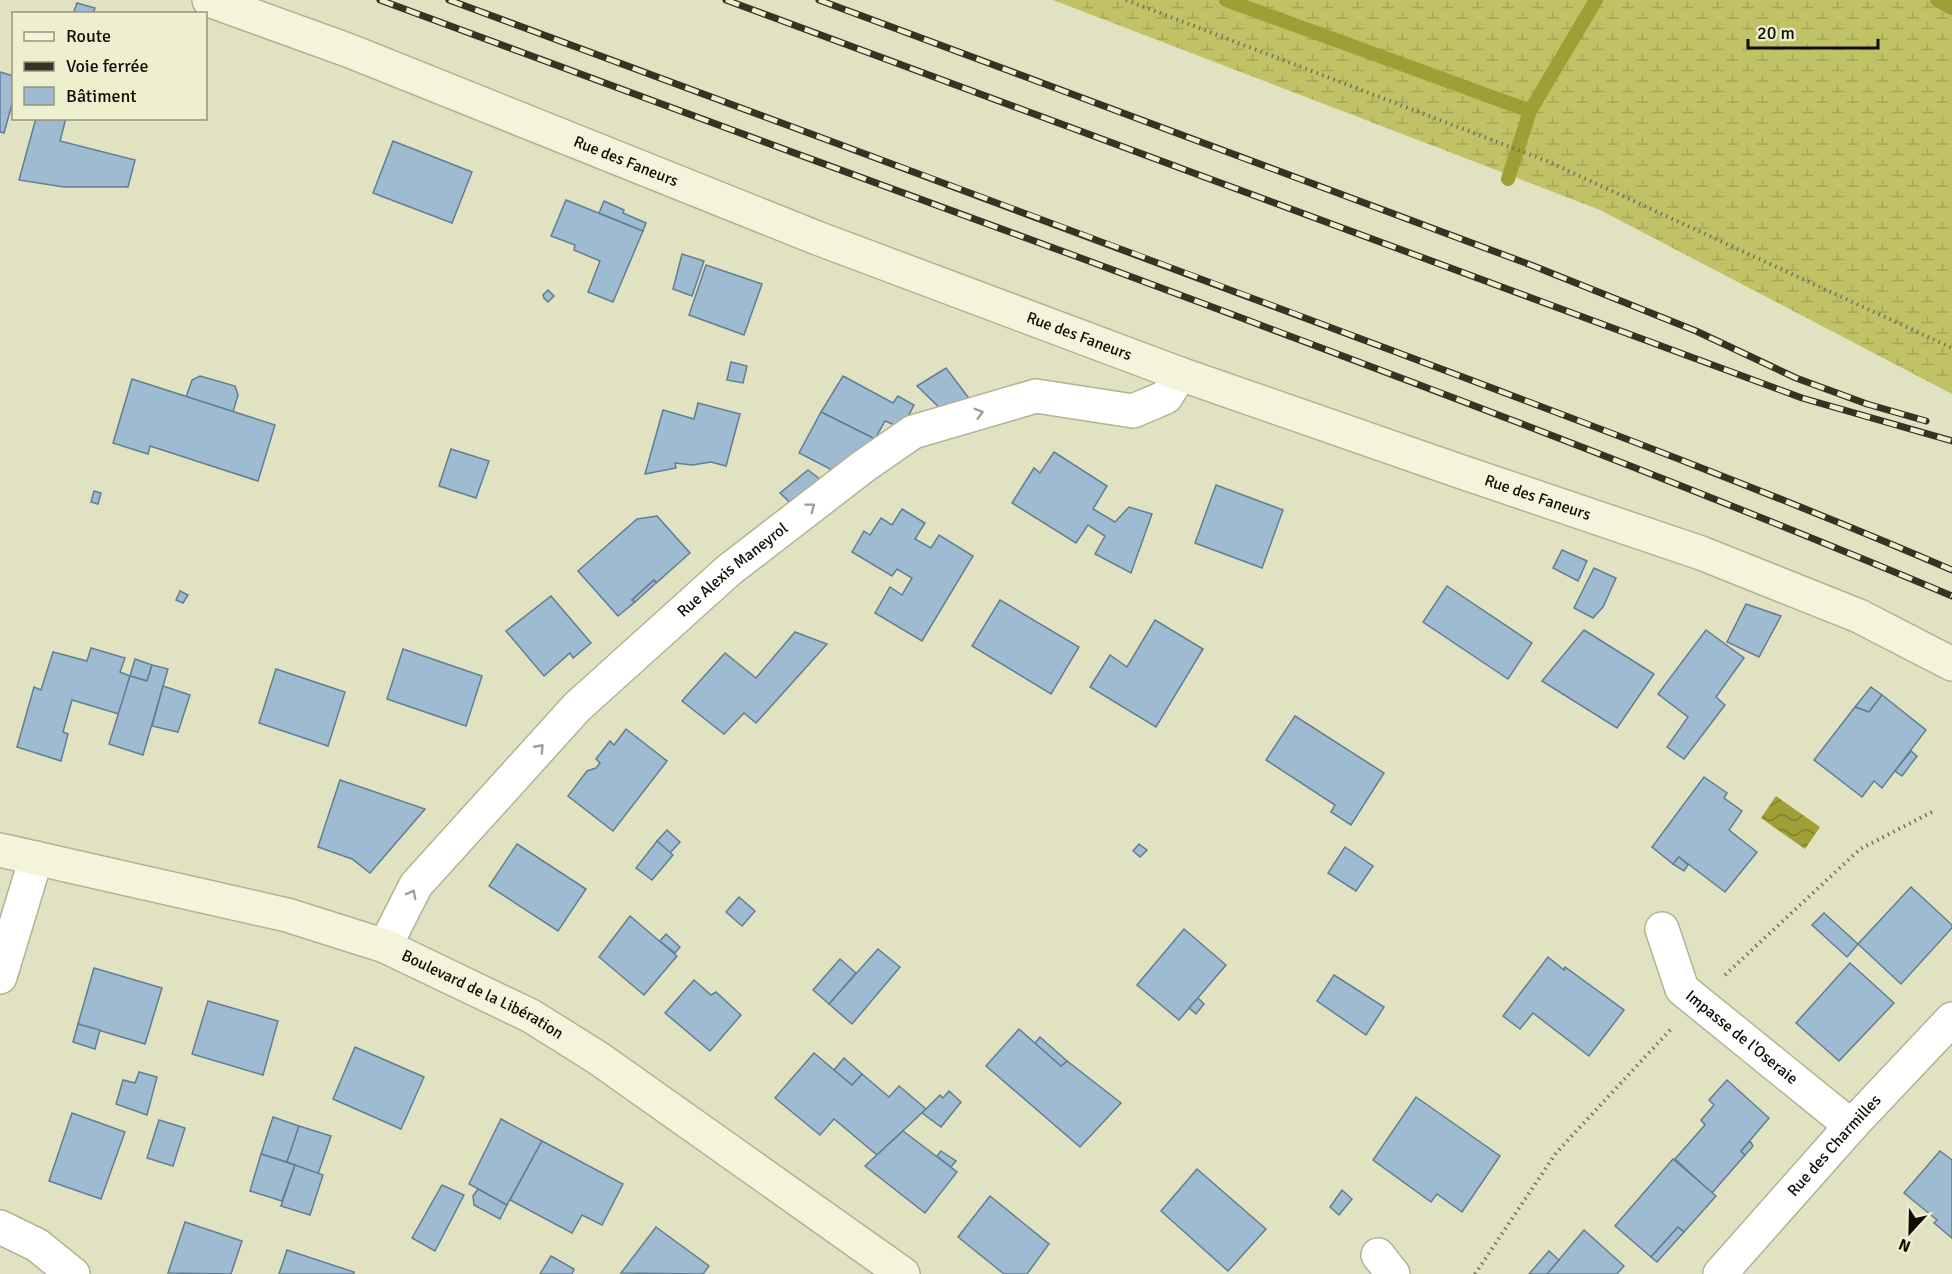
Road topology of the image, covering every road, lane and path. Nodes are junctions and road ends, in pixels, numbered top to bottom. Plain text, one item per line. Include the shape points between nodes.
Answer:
1 (208, 0) edge
2 (1126, 0) edge
3 (1952, 348) edge
4 (1180, 374) junction
5 (1952, 664) edge
6 (0, 850) edge
7 (36, 858) junction
8 (1662, 929) dead end
9 (385, 946) junction
10 (0, 977) edge
11 (1952, 1019) edge
12 (1851, 1125) junction
13 (0, 1227) edge
14 (73, 1274) edge
15 (903, 1274) edge
16 (1720, 1274) edge

1 - 4 street, Rue des Faneurs via 350,51 817,238
2 - 3 path via 1547,161
4 - 5 street, Rue des Faneurs via 1701,553 1859,616
9 -> 4 street, Rue Alexis Maneyrol via 416,885 577,707 729,570 864,466 913,432 1036,396 1133,411 1166,397
6 - 7 street, Boulevard de la Libération
7 - 9 street, Boulevard de la Libération via 287,915
7 - 10 street
8 - 12 street, Impasse de l'Oseraie via 1682,988
9 - 15 street, Boulevard de la Libération via 531,1016 598,1058
11 - 12 street, Rue des Charmilles
12 - 16 street, Rue des Charmilles
13 - 14 street via 37,1245

